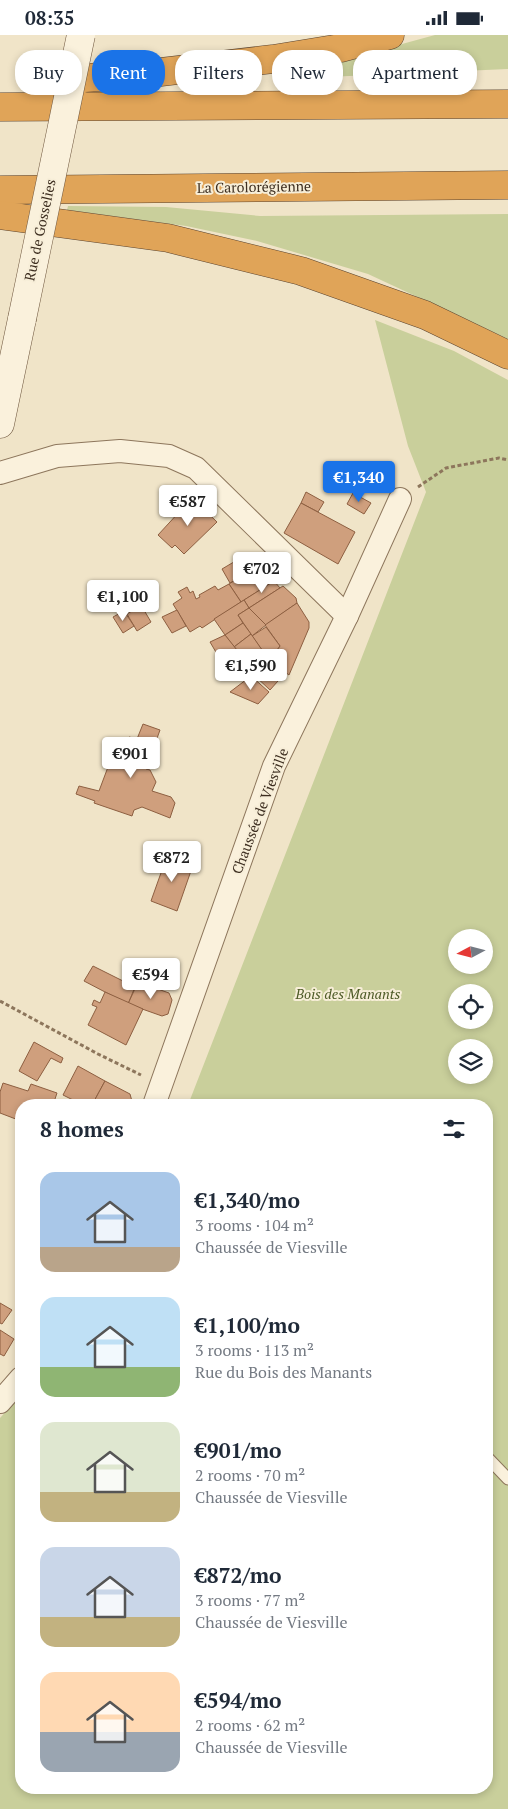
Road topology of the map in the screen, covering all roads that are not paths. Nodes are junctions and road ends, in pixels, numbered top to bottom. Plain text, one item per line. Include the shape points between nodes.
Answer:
1 (81, 35) edge
2 (390, 35) edge
3 (508, 104) edge
4 (12, 107) edge
5 (508, 185) edge
6 (0, 190) edge
7 (0, 215) edge
8 (508, 355) edge
9 (0, 424) edge
10 (0, 473) edge
11 (400, 499) road end
12 (347, 616) junction
13 (158, 1095) edge
14 (15, 1386) edge
15 (0, 1402) edge
16 (493, 1463) edge
17 (508, 1479) edge

1 - 9 street, Rue de Gosselies, bridge
2 - 4 highway via 341,48 273,59 84,78
3 - 4 highway
5 - 6 highway, La Carolorégienne
7 - 8 highway via 168,238 301,271 425,315
10 - 12 street via 57,457 120,451 169,456 196,468
11 - 12 street, Chaussée de Viesville
12 - 13 street, Chaussée de Viesville via 274,766
14 - 15 street
16 - 17 lane

